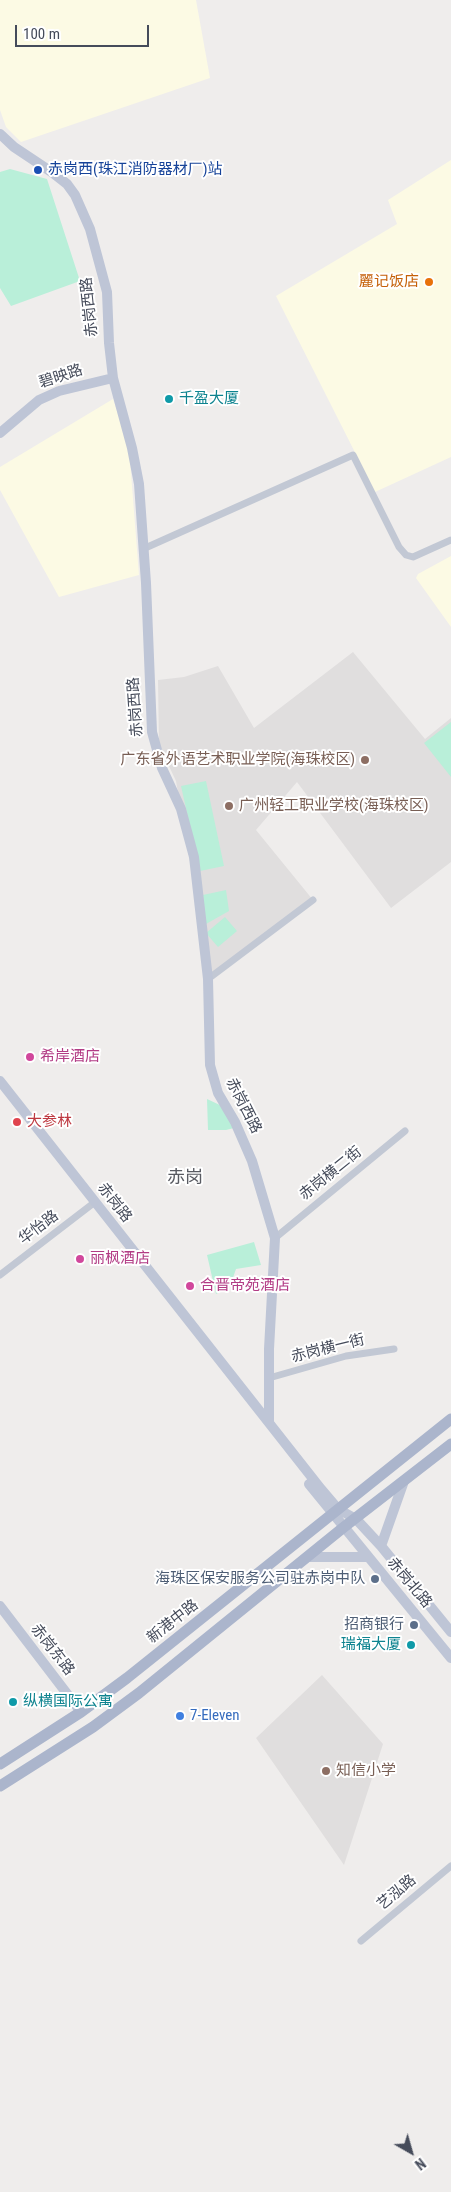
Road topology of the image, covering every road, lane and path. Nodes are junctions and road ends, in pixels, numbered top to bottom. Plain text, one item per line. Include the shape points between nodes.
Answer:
1 (0, 134) edge
2 (113, 378) junction
3 (0, 433) edge
4 (451, 540) edge
5 (143, 549) junction
6 (313, 900) dead end
7 (208, 979) junction
8 (0, 1081) edge
9 (404, 1132) dead end
10 (95, 1202) junction
11 (275, 1238) junction
12 (0, 1275) edge
13 (205, 1343) junction
14 (394, 1350) dead end
15 (269, 1378) junction
16 (451, 1419) edge
17 (269, 1422) junction
18 (451, 1444) edge
19 (404, 1481) junction
20 (335, 1511) junction
21 (356, 1519) junction
22 (344, 1527) junction
23 (381, 1546) junction
24 (307, 1557) junction
25 (368, 1557) junction
26 (0, 1606) edge
27 (451, 1632) edge
28 (451, 1658) edge
29 (81, 1712) junction
30 (93, 1727) junction
31 (53, 1730) junction
32 (64, 1746) junction
33 (0, 1764) edge
34 (0, 1786) edge
35 (451, 1866) edge
36 (361, 1941) dead end

1 - 2 street, 赤岗西路 via 67,184 81,207 107,292
2 - 3 street, 碧映路 via 44,397
2 - 5 street, 赤岗西路 via 139,484
4 - 5 street via 413,557 406,555 352,455
5 - 7 street, 赤岗西路 via 152,732 162,768 186,824 194,857
6 - 7 street
7 - 11 street, 赤岗西路 via 208,1041 212,1078 243,1138
8 - 10 street, 赤岗路
9 - 11 street, 赤岗横二街
10 - 12 street, 华怡路
10 - 13 street, 赤岗路
11 - 15 street, 赤岗西路
13 - 17 street, 赤岗路
13 - 20 street, 赤岗路 via 226,1376
14 - 15 street, 赤岗横一街 via 346,1356
15 - 17 street, 赤岗西路
16 - 20 main road, 新港中路
17 - 20 street, 赤岗路
18 - 19 main road
19 - 21 main road
19 - 23 street
20 - 21 street, 赤岗路
20 - 22 street, 赤岗路
20 - 29 main road, 新港中路
21 - 22 main road
21 - 23 street, 赤岗北路
22 - 24 main road
22 - 25 street, 赤岗北路
23 - 27 street, 赤岗北路
24 - 25 street
24 - 30 main road via 173,1667
25 - 28 street, 赤岗北路
26 - 29 street, 赤岗东路
29 - 30 main road
29 - 31 main road, 新港中路
30 - 32 main road
31 - 32 main road
31 - 33 main road, 新港中路
32 - 34 main road
35 - 36 street, 艺泓路

